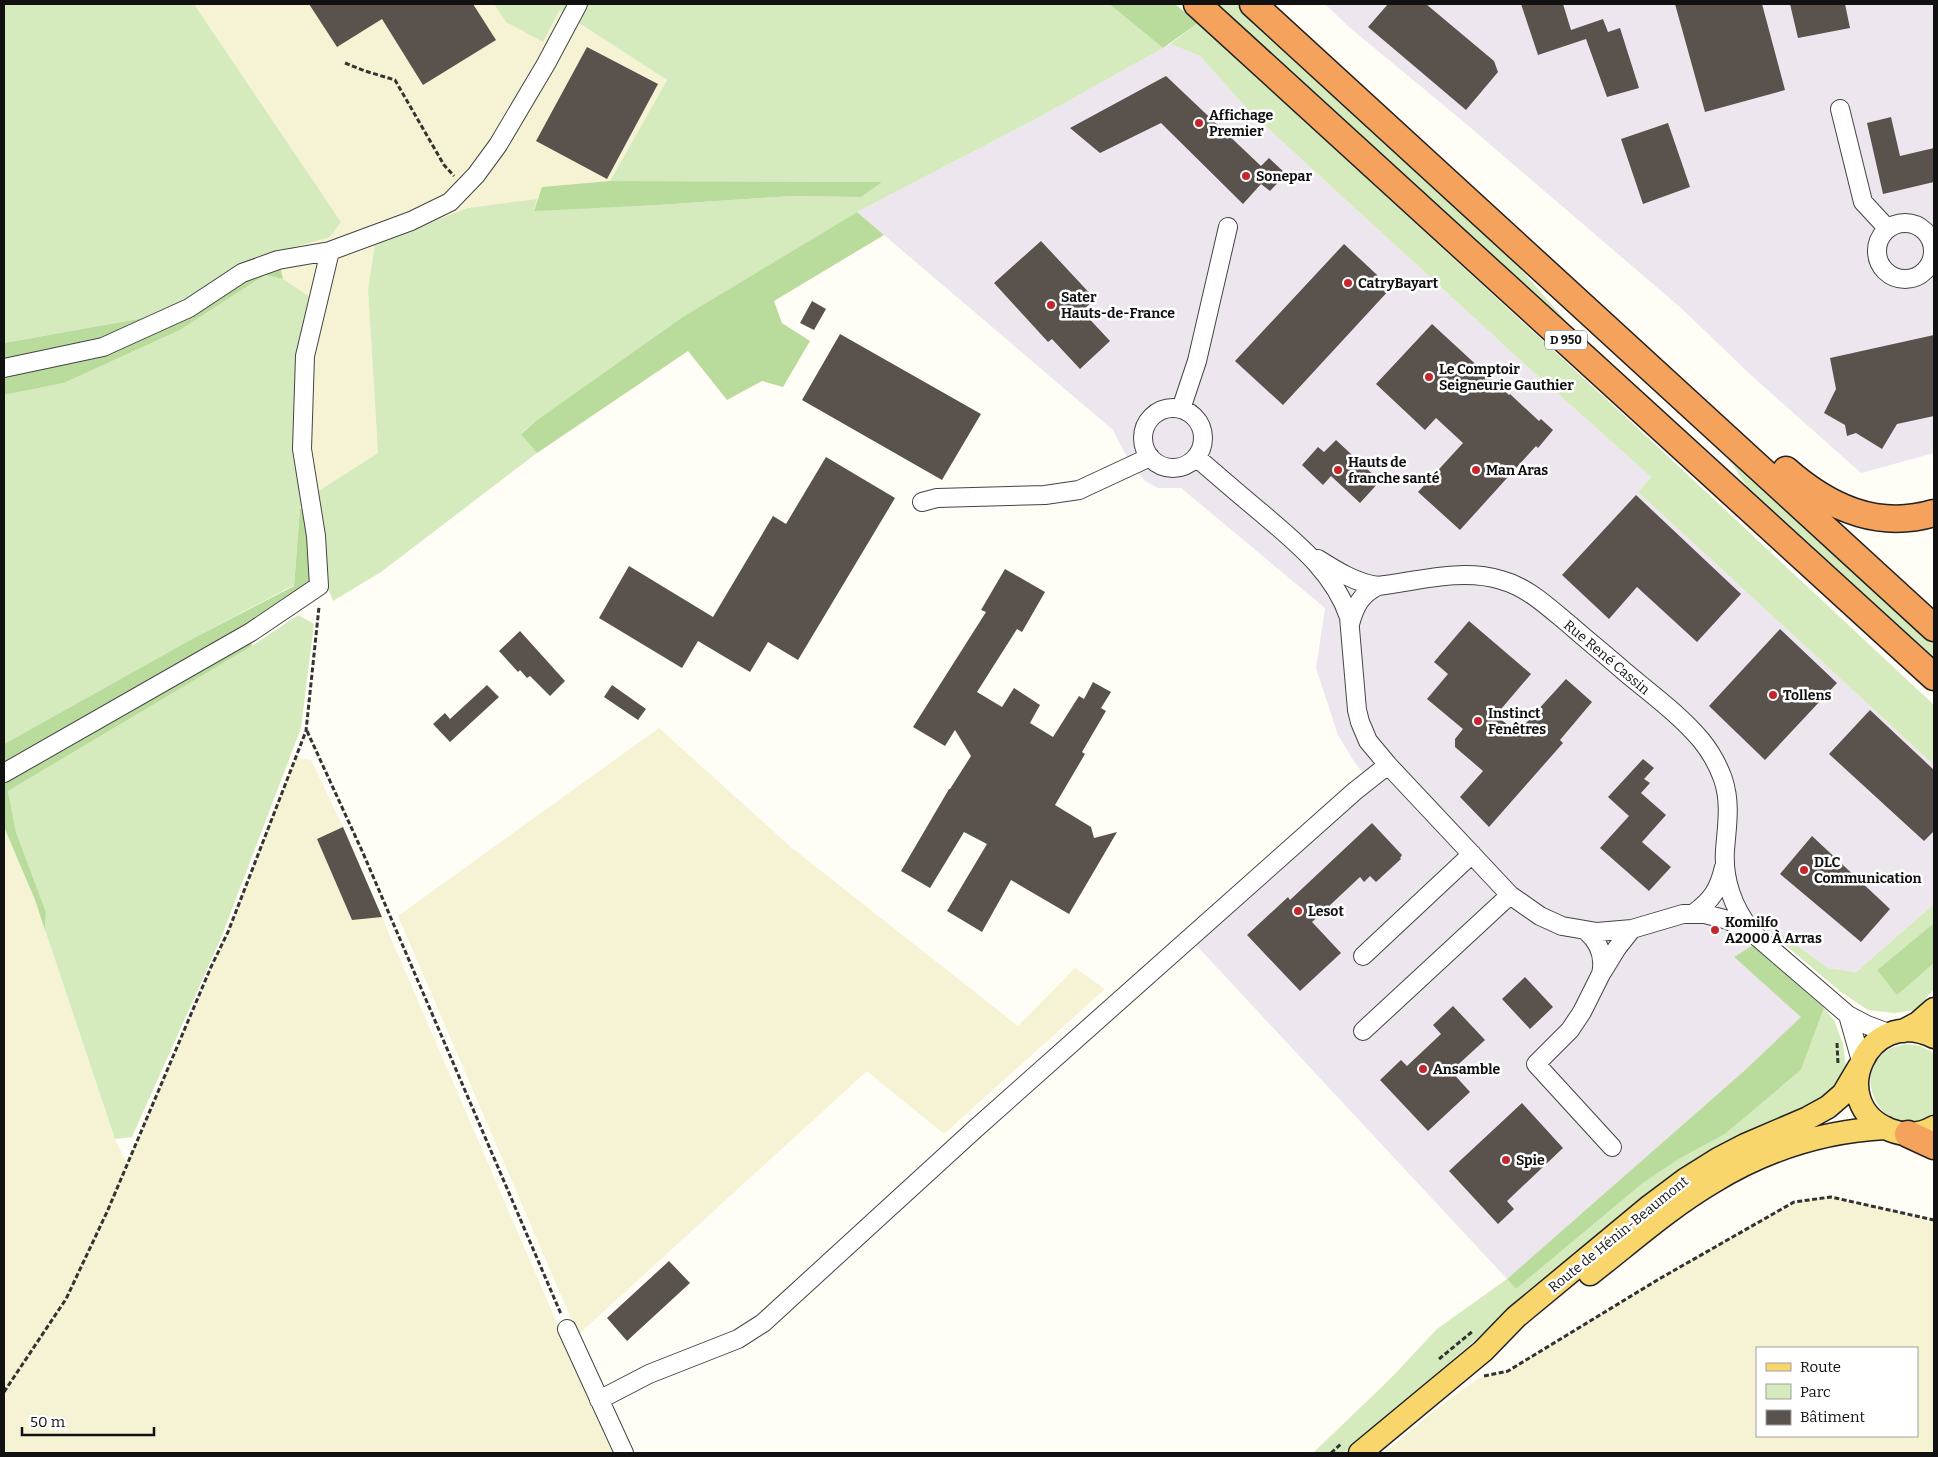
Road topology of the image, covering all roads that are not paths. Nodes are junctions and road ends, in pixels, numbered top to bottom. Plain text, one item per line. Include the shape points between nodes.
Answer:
1 (578, 4) edge
2 (1197, 4) edge
3 (1253, 4) edge
4 (1840, 109) dead end
5 (1228, 226) dead end
6 (1888, 229) junction
7 (1510, 239) junction
8 (1933, 243) edge
9 (330, 251) junction
10 (4, 368) edge
11 (1181, 409) junction
12 (1150, 457) junction
13 (1196, 457) junction
14 (922, 502) dead end
15 (1934, 513) edge
16 (1308, 553) junction
17 (1378, 586) junction
18 (1350, 624) junction
19 (1934, 628) edge
20 (1934, 677) edge
21 (1388, 765) junction
22 (4, 773) edge
23 (1472, 854) junction
24 (1725, 863) junction
25 (1510, 895) junction
26 (1694, 913) junction
27 (1632, 929) junction
28 (1586, 931) junction
29 (1755, 934) junction
30 (1363, 956) dead end
31 (1601, 974) junction
32 (1934, 1009) edge
33 (1848, 1015) junction
34 (1363, 1031) dead end
35 (1897, 1032) junction
36 (1934, 1037) edge
37 (1860, 1064) junction
38 (1934, 1128) edge
39 (1897, 1131) junction
40 (1612, 1146) dead end
41 (1934, 1146) edge
42 (566, 1329) road end
43 (1483, 1351) junction
44 (599, 1400) junction
45 (624, 1453) edge
46 (1360, 1453) edge

1 - 9 street via 498,145 450,202 411,221
2 - 20 highway, D 950
3 - 7 highway, D 950
4 - 6 street via 1863,202
5 - 11 street via 1197,361
6 - 8 street via 1899,224 1912,224 1926,232
6 - 8 street via 1879,242 1878,255 1884,269 1898,278 1913,278 1926,270 1933,255
7 - 15 highway via 1654,354 1815,494 1844,509 1872,516 1900,518
7 - 19 highway, D 950
9 - 10 street via 278,260 242,273 189,308 103,347
9 - 22 street via 306,356 302,449 316,536 319,586 251,632
11 - 12 street via 1160,411 1147,424 1143,441
11 - 13 street via 1190,414 1200,427 1202,443
12 - 13 street via 1171,468 1185,465
12 - 14 street via 1079,490 1045,495 937,498
13 - 16 street
16 - 17 street, Rue René Cassin via 1351,578
16 - 18 street via 1339,594
17 - 18 street via 1360,599
17 - 24 street, Rue René Cassin via 1476,575 1503,580 1547,606 1701,740 1723,780 1728,801
18 - 21 street via 1360,722 1368,741
21 - 23 street
21 - 44 street via 974,1130 762,1323 738,1339 649,1374
23 - 25 street
23 - 30 street
24 - 26 street via 1721,882 1714,894
24 - 29 street, Rue René Cassin via 1739,914
25 - 28 street via 1545,919
25 - 34 street
26 - 27 street
26 - 29 street via 1718,916
27 - 28 street
27 - 31 street
28 - 31 street via 1600,949 1603,958
29 - 33 street
31 - 40 street via 1570,1030 1536,1064
32 - 35 main road, Route de Hénin-Beaumont via 1918,1023
33 - 35 street via 1867,1025
33 - 37 street
35 - 36 main road via 1922,1032
35 - 37 main road, Route de Hénin-Beaumont via 1875,1042
37 - 39 main road via 1857,1085 1862,1103 1871,1118
37 - 43 main road, Route de Hénin-Beaumont via 1843,1094 1828,1107 1738,1148 1667,1193 1516,1318
38 - 39 main road, Route de Hénin-Beaumont via 1920,1133
39 - 41 highway
39 - 43 main road, Route de Hénin-Beaumont via 1847,1131 1808,1140 1733,1170 1678,1206 1524,1324
42 - 44 street
43 - 46 main road, Route de Hénin-Beaumont
44 - 45 street

